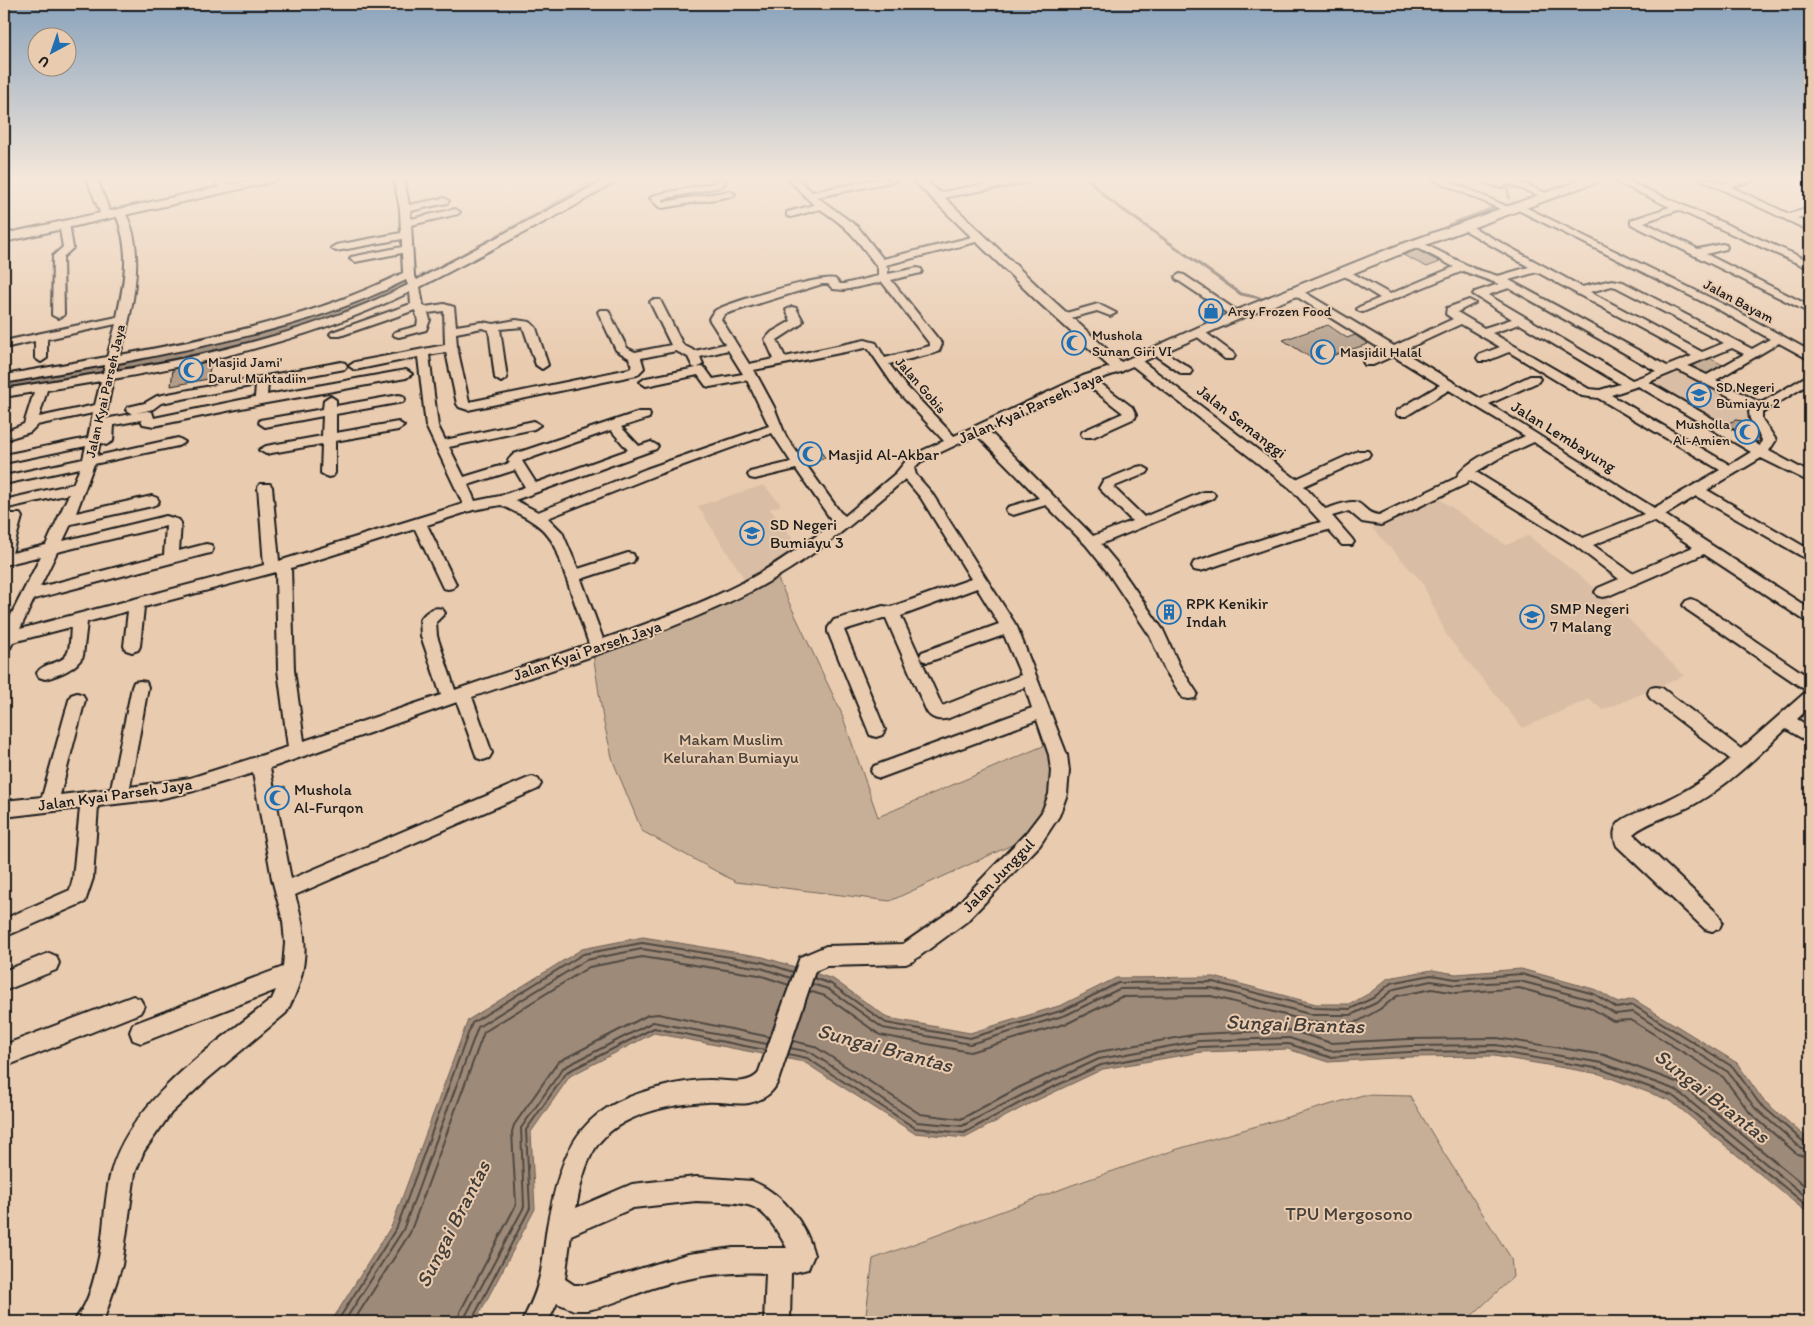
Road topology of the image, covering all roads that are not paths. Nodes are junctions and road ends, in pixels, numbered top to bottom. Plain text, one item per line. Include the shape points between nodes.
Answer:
1 (67, 241) edge
2 (129, 241) edge
3 (374, 241) edge
4 (406, 241) edge
5 (490, 241) edge
6 (863, 241) edge
7 (968, 241) edge
8 (983, 241) edge
9 (1422, 241) edge
10 (1491, 241) edge
11 (1584, 241) edge
12 (1672, 241) edge
13 (1755, 241) edge
14 (1416, 243) junction
15 (1722, 247) dead end
16 (336, 248) dead end
17 (407, 249) junction
18 (1696, 253) junction
19 (355, 259) dead end
20 (880, 263) junction
21 (1810, 265) edge
22 (1463, 267) junction
23 (1538, 268) junction
24 (917, 271) dead end
25 (1343, 272) junction
26 (1180, 277) dead end
27 (1659, 277) junction
28 (884, 279) junction
29 (411, 280) junction
30 (1498, 280) junction
31 (1510, 284) junction
32 (1626, 286) junction
33 (1295, 291) junction
34 (1580, 291) junction
35 (1389, 298) junction
36 (656, 302) dead end
37 (1469, 303) dead end
38 (419, 308) junction
39 (1809, 308) edge
40 (1363, 309) dead end
41 (792, 310) dead end
42 (604, 312) dead end
43 (1110, 313) dead end
44 (58, 315) dead end
45 (1237, 315) junction
46 (1063, 317) junction
47 (1522, 319) junction
48 (121, 320) junction
49 (1461, 320) junction
50 (494, 326) junction
51 (451, 330) junction
52 (1198, 332) junction
53 (1483, 332) junction
54 (336, 334) dead end
55 (400, 334) dead end
56 (41, 337) junction
57 (1778, 339) junction
58 (4, 344) edge
59 (1732, 344) junction
60 (733, 345) junction
61 (450, 347) junction
62 (678, 347) junction
63 (1509, 348) junction
64 (1157, 351) junction
65 (1394, 351) junction
66 (423, 353) junction
67 (1751, 354) junction
68 (693, 355) junction
69 (634, 356) junction
70 (1229, 356) dead end
71 (1701, 356) junction
72 (1810, 356) edge
73 (41, 358) dead end
74 (1483, 358) dead end
75 (1134, 361) junction
76 (781, 362) junction
77 (882, 362) junction
78 (1369, 362) dead end
79 (542, 365) dead end
80 (341, 366) dead end
81 (355, 366) dead end
82 (1679, 366) junction
83 (110, 368) junction
84 (1119, 368) junction
85 (700, 371) junction
86 (1186, 371) dead end
87 (1666, 371) junction
88 (749, 372) junction
89 (406, 374) dead end
90 (501, 378) dead end
91 (1810, 378) edge
92 (4, 379) edge
93 (1087, 379) junction
94 (1534, 379) dead end
95 (262, 380) junction
96 (1707, 380) junction
97 (646, 382) dead end
98 (1635, 384) junction
99 (1449, 385) junction
100 (42, 387) junction
101 (330, 387) junction
102 (4, 393) edge
103 (1601, 394) junction
104 (113, 398) dead end
105 (399, 399) dead end
106 (261, 400) junction
107 (1479, 404) junction
108 (1760, 407) junction
109 (148, 411) junction
110 (330, 411) junction
111 (1402, 413) dead end
112 (644, 415) dead end
113 (103, 417) junction
114 (30, 423) junction
115 (265, 423) dead end
116 (534, 425) dead end
117 (613, 425) junction
118 (398, 426) dead end
119 (775, 428) junction
120 (980, 429) junction
121 (1088, 434) dead end
122 (4, 436) edge
123 (329, 438) junction
124 (1530, 440) dead end
125 (99, 441) junction
126 (178, 442) dead end
127 (952, 442) junction
128 (1680, 442) junction
129 (442, 446) junction
130 (651, 446) dead end
131 (1667, 448) dead end
132 (266, 450) dead end
133 (636, 451) junction
134 (1761, 452) junction
135 (1363, 454) dead end
136 (4, 460) edge
137 (89, 461) junction
138 (798, 464) junction
139 (517, 465) junction
140 (908, 469) junction
141 (1142, 470) dead end
142 (1729, 470) junction
143 (1466, 472) junction
144 (328, 473) dead end
145 (755, 476) dead end
146 (1810, 478) edge
147 (4, 480) edge
148 (459, 483) junction
149 (1295, 485) junction
150 (79, 487) junction
151 (265, 487) dead end
152 (533, 489) junction
153 (1695, 489) junction
154 (1208, 494) dead end
155 (503, 500) junction
156 (1049, 500) junction
157 (152, 501) dead end
158 (4, 504) edge
159 (471, 506) junction
160 (1013, 510) dead end
161 (1652, 515) junction
162 (15, 517) dead end
163 (538, 517) junction
164 (1328, 519) junction
165 (66, 520) junction
166 (419, 523) junction
167 (845, 523) junction
168 (1142, 523) junction
169 (1091, 542) junction
170 (1347, 542) dead end
171 (1585, 542) junction
172 (1704, 548) junction
173 (206, 549) dead end
174 (50, 550) junction
175 (4, 556) edge
176 (171, 556) junction
177 (1810, 556) edge
178 (628, 558) dead end
179 (4, 560) edge
180 (277, 566) junction
181 (1199, 566) dead end
182 (573, 576) junction
183 (1631, 580) junction
184 (981, 581) junction
185 (448, 584) dead end
186 (1603, 592) dead end
187 (28, 595) junction
188 (137, 603) junction
189 (1690, 605) dead end
190 (437, 613) dead end
191 (892, 613) junction
192 (1810, 616) edge
193 (80, 617) junction
194 (1009, 627) junction
195 (5, 641) edge
196 (132, 646) dead end
197 (598, 648) junction
198 (928, 656) dead end
199 (45, 672) dead end
200 (1030, 678) junction
201 (1810, 686) edge
202 (140, 687) dead end
203 (1188, 692) dead end
204 (1656, 693) dead end
205 (456, 696) junction
206 (1810, 697) edge
207 (77, 700) dead end
208 (1042, 711) junction
209 (1786, 721) junction
210 (876, 730) dead end
211 (1810, 736) edge
212 (296, 751) junction
213 (483, 753) dead end
214 (1743, 760) junction
215 (260, 764) junction
216 (880, 771) dead end
217 (532, 784) dead end
218 (119, 796) junction
219 (90, 798) junction
220 (49, 803) junction
221 (4, 809) edge
222 (284, 891) junction
223 (1712, 922) dead end
224 (4, 928) edge
225 (49, 963) dead end
226 (292, 974) junction
227 (4, 980) edge
228 (133, 1006) dead end
229 (141, 1032) dead end
230 (4, 1056) edge
231 (559, 1228) junction
232 (779, 1261) junction
233 (551, 1284) junction
234 (91, 1320) edge
235 (535, 1322) edge
236 (777, 1322) edge

1 - 44 street via 68,248 58,256
2 - 48 street, Jalan Kyai Parseh Jaya via 131,275
3 - 16 street
4 - 17 street
5 - 29 street
6 - 20 street
7 - 20 street
8 - 46 main road, Jalan Kyai Parseh Jaya
9 - 14 main road, Jalan Kyai Parseh Jaya
10 - 23 street
11 - 27 street, Jalan Bayam
12 - 18 street
13 - 21 street
14 - 22 street
14 - 25 main road, Jalan Kyai Parseh Jaya
15 - 18 street
17 - 19 street
17 - 29 street
18 - 39 street
20 - 28 street
22 - 30 street
22 - 35 street
23 - 30 street
23 - 34 street
24 - 28 street
25 - 33 main road, Jalan Kyai Parseh Jaya
25 - 35 street
26 - 45 street
27 - 32 street
27 - 57 street, Jalan Bayam
28 - 60 street via 839,288 831,281 822,281 721,312 716,319
28 - 77 street, Jalan Gobis via 936,344 932,350
29 - 38 street
29 - 83 street via 364,310 266,342
30 - 31 street
31 - 47 street via 1479,294
31 - 87 street
32 - 34 street via 1612,282
32 - 59 street
33 - 45 main road, Jalan Kyai Parseh Jaya
33 - 65 street, Jalan Lembayung
34 - 71 street
35 - 40 street
36 - 62 street
37 - 49 street via 1451,310
38 - 51 street via 448,307
38 - 54 street
38 - 55 street via 424,320 422,328
41 - 76 street via 798,321 796,324 771,339
42 - 69 street via 622,350
43 - 46 street via 1098,306
45 - 52 main road, Jalan Kyai Parseh Jaya
46 - 84 main road, Jalan Kyai Parseh Jaya
47 - 53 street
47 - 98 street
48 - 56 street
48 - 83 street, Jalan Kyai Parseh Jaya
49 - 53 street
49 - 65 street
50 - 51 street
50 - 79 street via 526,324
50 - 90 street
51 - 61 street
52 - 64 main road, Jalan Kyai Parseh Jaya
52 - 70 street
53 - 63 street
56 - 58 street
56 - 73 street
57 - 67 street
57 - 72 street, Jalan Bayam
59 - 67 street
59 - 71 street
60 - 68 street
60 - 88 street
61 - 66 street
61 - 69 street via 463,404 468,406 633,372 638,368
62 - 68 street
62 - 69 street
63 - 74 street
63 - 103 street via 1586,393
64 - 75 main road, Jalan Kyai Parseh Jaya
64 - 86 street
65 - 78 street
65 - 99 street, Jalan Lembayung
66 - 81 street
66 - 129 street via 432,426
67 - 96 street
68 - 85 street
71 - 82 street
75 - 84 main road, Jalan Kyai Parseh Jaya
75 - 149 street, Jalan Semanggi
76 - 77 street via 865,344 872,345
76 - 88 street
77 - 127 street, Jalan Gobis via 902,389
80 - 95 street
82 - 87 street
82 - 96 street
83 - 92 street
83 - 100 street
83 - 113 street, Jalan Kyai Parseh Jaya
84 - 93 street, Jalan Kyai Parseh Jaya
85 - 88 street via 710,383
85 - 97 street
87 - 98 street
88 - 119 street
89 - 101 street
91 - 108 street
93 - 120 street, Jalan Kyai Parseh Jaya
93 - 121 street via 1128,410 1130,415
94 - 107 street
95 - 106 street
95 - 109 street via 156,400
96 - 108 street
98 - 103 street
98 - 134 street
99 - 107 street, Jalan Lembayung
99 - 111 street
100 - 102 street
100 - 114 street
101 - 106 street
101 - 110 street
103 - 128 street
104 - 113 street
105 - 110 street
106 - 109 street via 154,422 148,421
107 - 161 street, Jalan Lembayung
108 - 134 street via 1756,418 1769,440
109 - 113 street
110 - 115 street
110 - 123 street
112 - 117 street
113 - 114 street
113 - 125 street, Jalan Kyai Parseh Jaya
114 - 122 street via 26,429
116 - 129 street
117 - 133 street
117 - 139 street via 519,457 515,460
118 - 123 street
119 - 138 street
119 - 163 street
120 - 127 street, Jalan Kyai Parseh Jaya
120 - 156 street
123 - 132 street
123 - 144 street
124 - 143 street via 1496,454
125 - 136 street
125 - 137 street, Jalan Kyai Parseh Jaya
126 - 137 street
127 - 140 street, Jalan Kyai Parseh Jaya via 915,459
128 - 131 street
128 - 142 street
129 - 148 street
130 - 133 street
133 - 152 street
134 - 142 street
134 - 146 street
135 - 149 street
137 - 147 street
137 - 150 street, Jalan Kyai Parseh Jaya
138 - 145 street
138 - 167 street via 835,515
139 - 148 street
139 - 152 street
140 - 167 street, Jalan Kyai Parseh Jaya
140 - 184 street, Jalan Junggul
141 - 168 street via 1114,480 1106,488
142 - 153 street
143 - 164 street via 1461,480 1381,520 1367,519 1352,506
143 - 171 street
148 - 159 street
149 - 164 street, Jalan Semanggi
150 - 158 street
150 - 165 street, Jalan Kyai Parseh Jaya
151 - 180 street
152 - 155 street
153 - 161 street
153 - 177 street
154 - 168 street
155 - 159 street
155 - 163 street
156 - 160 street
156 - 169 street
157 - 165 street
159 - 166 street
161 - 171 street
161 - 172 street, Jalan Lembayung
162 - 175 street
163 - 182 street via 554,532
164 - 170 street
164 - 181 street
165 - 174 street, Jalan Kyai Parseh Jaya
166 - 180 street
166 - 185 street
167 - 197 street, Jalan Kyai Parseh Jaya via 747,587 672,621
168 - 169 street
169 - 203 street via 1157,634 1173,670
171 - 183 street via 1606,553 1614,562 1610,564
172 - 183 street
172 - 192 street, Jalan Lembayung
173 - 176 street
174 - 176 street via 166,521 174,523
174 - 179 street
174 - 187 street, Jalan Kyai Parseh Jaya
176 - 187 street
178 - 182 street
180 - 188 street
180 - 212 street
182 - 197 street
183 - 186 street
184 - 191 street
184 - 194 street, Jalan Junggul
187 - 195 street, Jalan Kyai Parseh Jaya
188 - 193 street
188 - 196 street
189 - 201 street
190 - 205 street via 428,620 429,636
191 - 200 street via 937,712 943,713
191 - 210 street via 883,612 836,628
193 - 195 street
193 - 199 street via 75,656
194 - 198 street
194 - 200 street, Jalan Junggul
197 - 205 street, Jalan Kyai Parseh Jaya
200 - 208 street, Jalan Junggul
202 - 218 street
204 - 214 street
205 - 212 street, Jalan Kyai Parseh Jaya
205 - 213 street
206 - 209 street
207 - 220 street
208 - 216 street
208 - 231 street, Jalan Junggul via 1058,755 1060,782 1050,816 1033,839 959,916 906,954 826,956 807,964 762,1088 669,1096 612,1117 583,1146
209 - 211 street
209 - 214 street
212 - 215 street, Jalan Kyai Parseh Jaya
214 - 223 street via 1704,789 1627,827 1623,833 1624,840
215 - 218 street, Jalan Kyai Parseh Jaya via 190,785
215 - 222 street
217 - 222 street
218 - 219 street, Jalan Kyai Parseh Jaya
219 - 220 street, Jalan Kyai Parseh Jaya
219 - 224 street via 83,878 78,896
220 - 221 street, Jalan Kyai Parseh Jaya
222 - 226 street via 293,922
225 - 227 street
226 - 229 street
226 - 234 street via 287,994 279,1006 163,1105 136,1143 123,1172 110,1265
228 - 230 street
231 - 232 street via 632,1196 696,1188 752,1193 785,1221 800,1247 802,1255 799,1260
231 - 233 street
232 - 233 street via 729,1259 706,1262 659,1273 591,1297 572,1297
232 - 236 street
233 - 235 street

